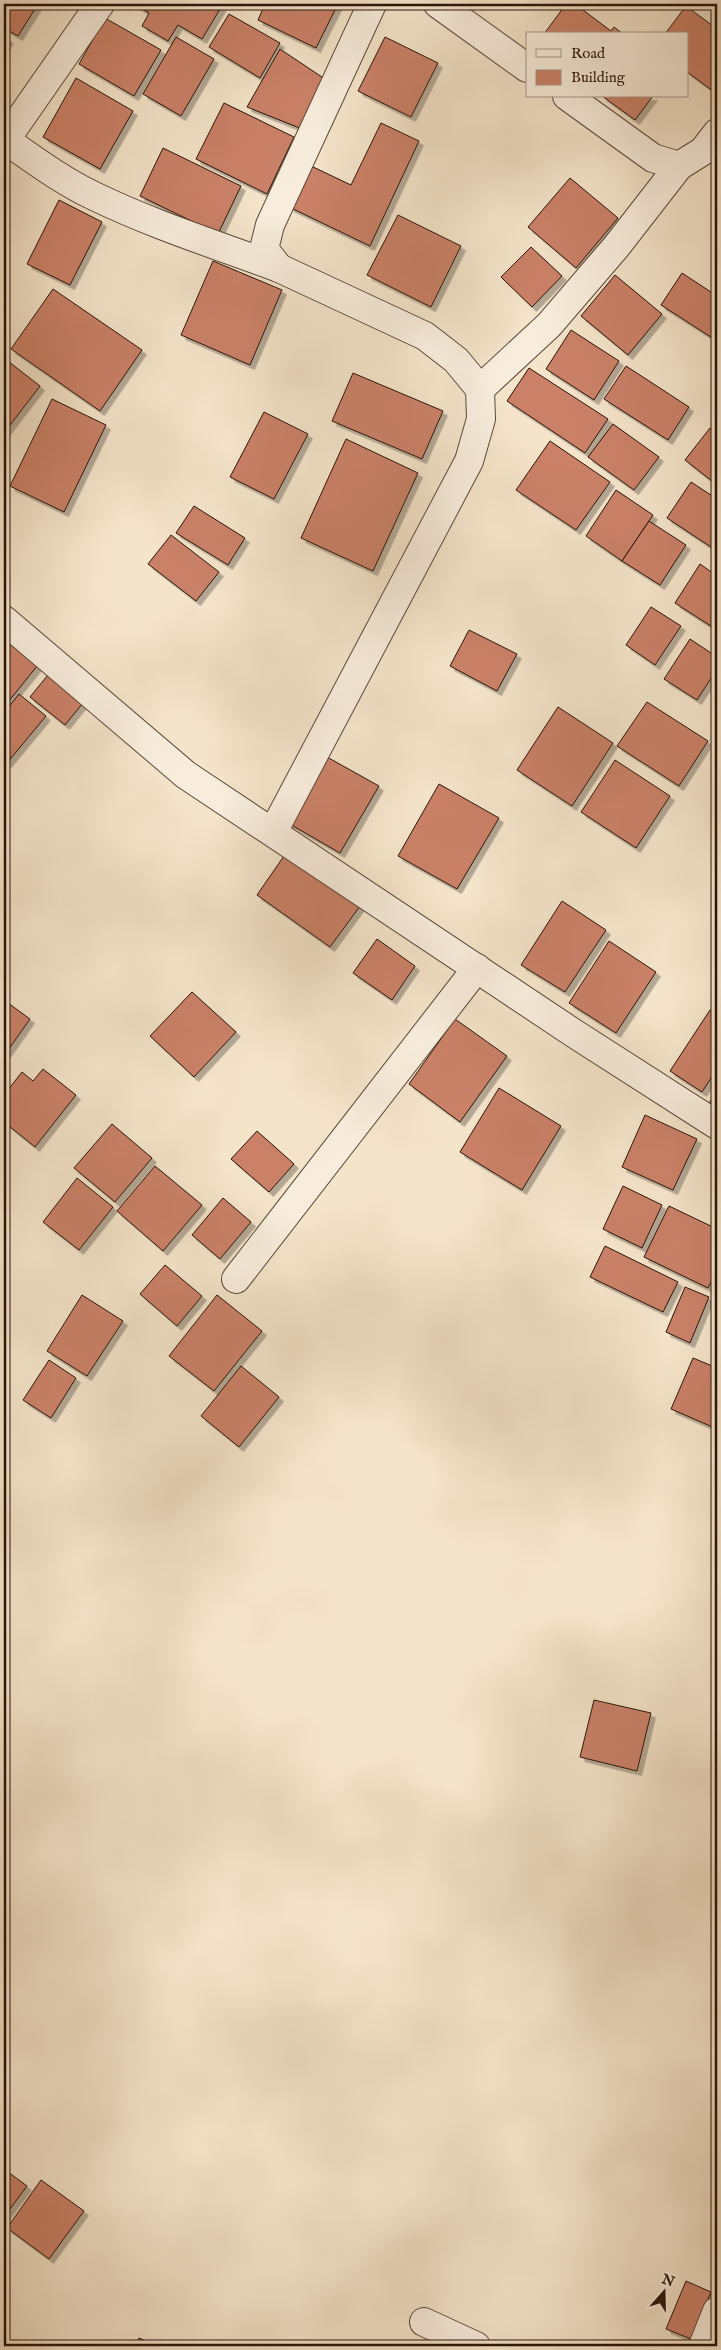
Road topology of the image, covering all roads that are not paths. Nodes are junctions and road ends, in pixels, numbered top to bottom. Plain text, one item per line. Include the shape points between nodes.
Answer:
1 (100, 4) edge
2 (372, 4) edge
3 (438, 4) edge
4 (526, 67) edge
5 (570, 98) edge
6 (717, 133) edge
7 (4, 141) edge
8 (679, 166) junction
9 (279, 268) junction
10 (480, 389) junction
11 (4, 620) edge
12 (273, 832) junction
13 (477, 968) junction
14 (717, 1125) edge
15 (236, 1279) dead end
16 (717, 2312) edge
17 (424, 2322) dead end
18 (476, 2346) edge
19 (703, 2346) edge

1 - 7 street
2 - 9 street via 270,225 264,249
3 - 4 street
5 - 8 street via 653,158
6 - 8 street via 703,151
7 - 9 street via 58,176 128,212
8 - 10 street via 616,248 550,325
9 - 10 street via 426,336 456,360
10 - 12 street via 481,419 469,461
11 - 12 street via 186,775
12 - 13 street
13 - 14 street
13 - 15 street
16 - 19 street
17 - 18 street

